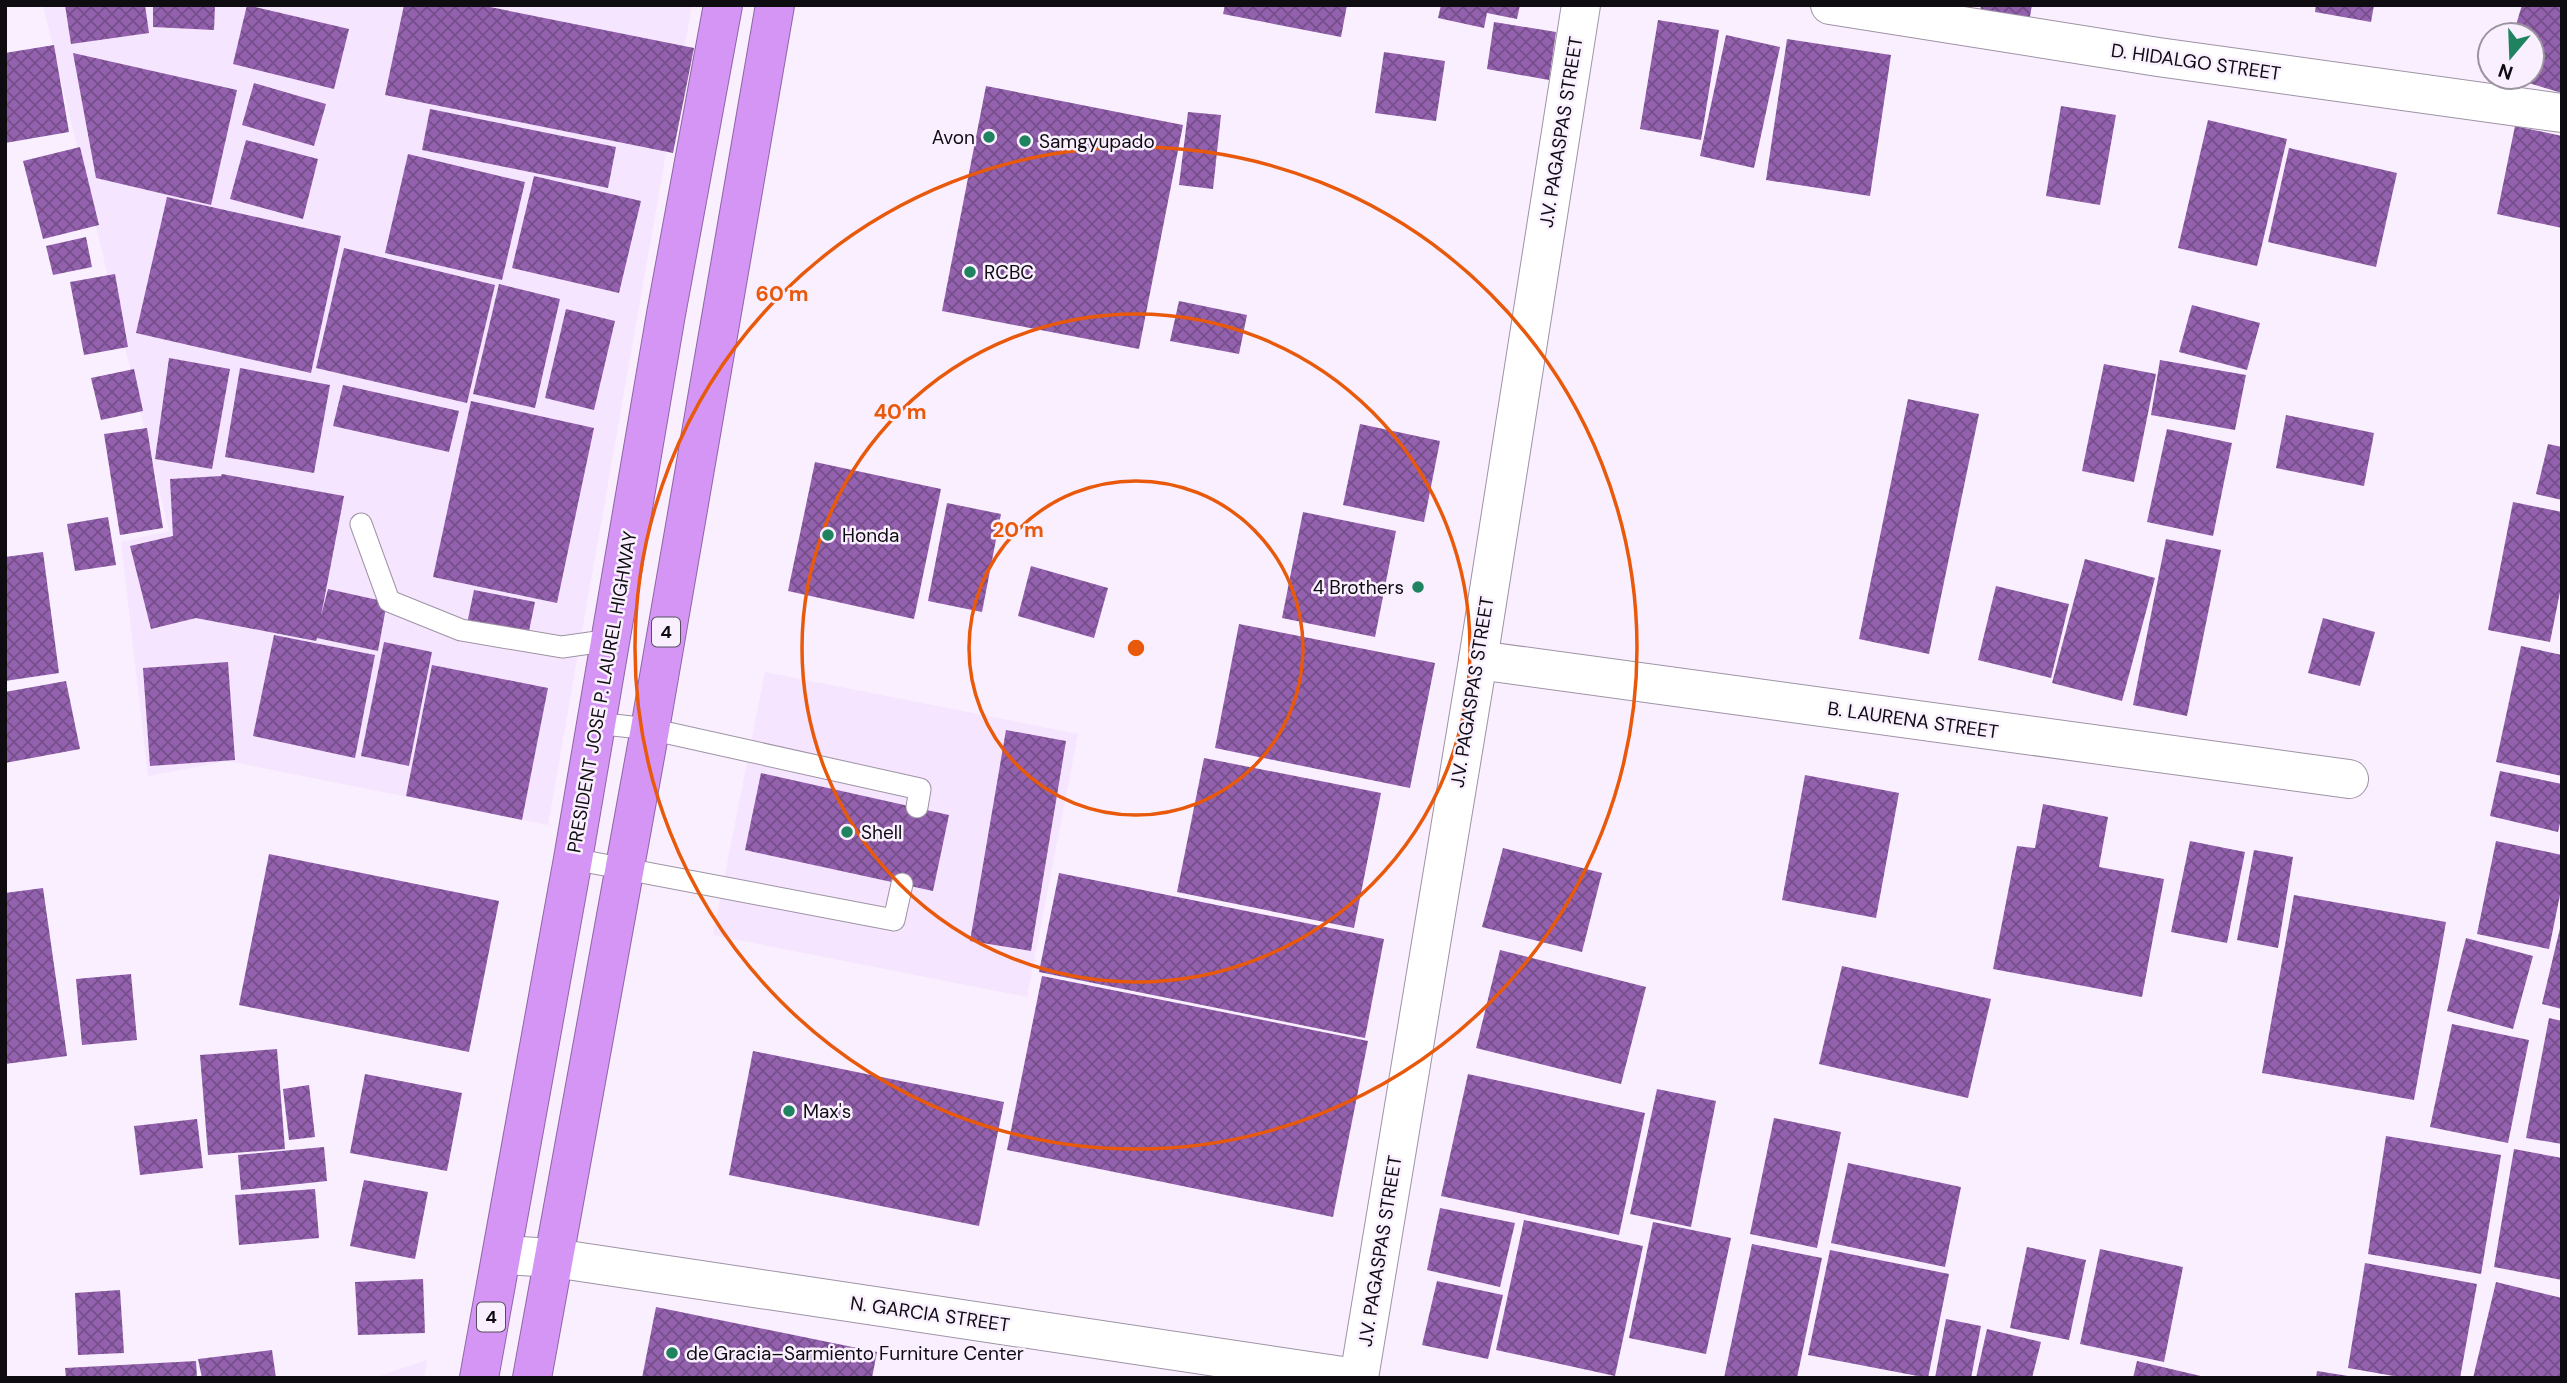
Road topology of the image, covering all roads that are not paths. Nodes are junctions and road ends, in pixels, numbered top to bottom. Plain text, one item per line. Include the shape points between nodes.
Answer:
1 (723, 5) edge
2 (775, 5) edge
3 (1581, 5) edge
4 (1830, 5) edge
5 (2562, 113) edge
6 (361, 524) dead end
7 (611, 639) junction
8 (1478, 660) junction
9 (595, 723) junction
10 (650, 729) junction
11 (2349, 779) dead end
12 (916, 807) dead end
13 (573, 859) junction
14 (624, 869) junction
15 (901, 884) dead end
16 (503, 1255) junction
17 (554, 1258) junction
18 (479, 1378) edge
19 (532, 1378) edge
20 (1358, 1378) edge

1 - 7 highway, PRESIDENT JOSE P. LAUREL HIGHWAY / 4
2 - 10 highway, 4
3 - 8 street, J.V. PAGASPAS STREET
4 - 5 street, D. HIDALGO STREET via 2158,57
6 - 7 lane via 389,601 461,630 562,647
7 - 9 highway, PRESIDENT JOSE P. LAUREL HIGHWAY / 4
8 - 11 street, B. LAURENA STREET
8 - 20 street, J.V. PAGASPAS STREET
9 - 10 lane
9 - 13 highway, PRESIDENT JOSE P. LAUREL HIGHWAY / 4
10 - 12 lane via 920,789
10 - 14 highway, 4
13 - 14 lane
13 - 16 highway, PRESIDENT JOSE P. LAUREL HIGHWAY / 4
14 - 15 lane via 894,920
14 - 17 highway, 4
16 - 17 street, N. GARCIA STREET
16 - 18 highway, PRESIDENT JOSE P. LAUREL HIGHWAY / 4
17 - 19 highway, 4
17 - 20 street, N. GARCIA STREET

